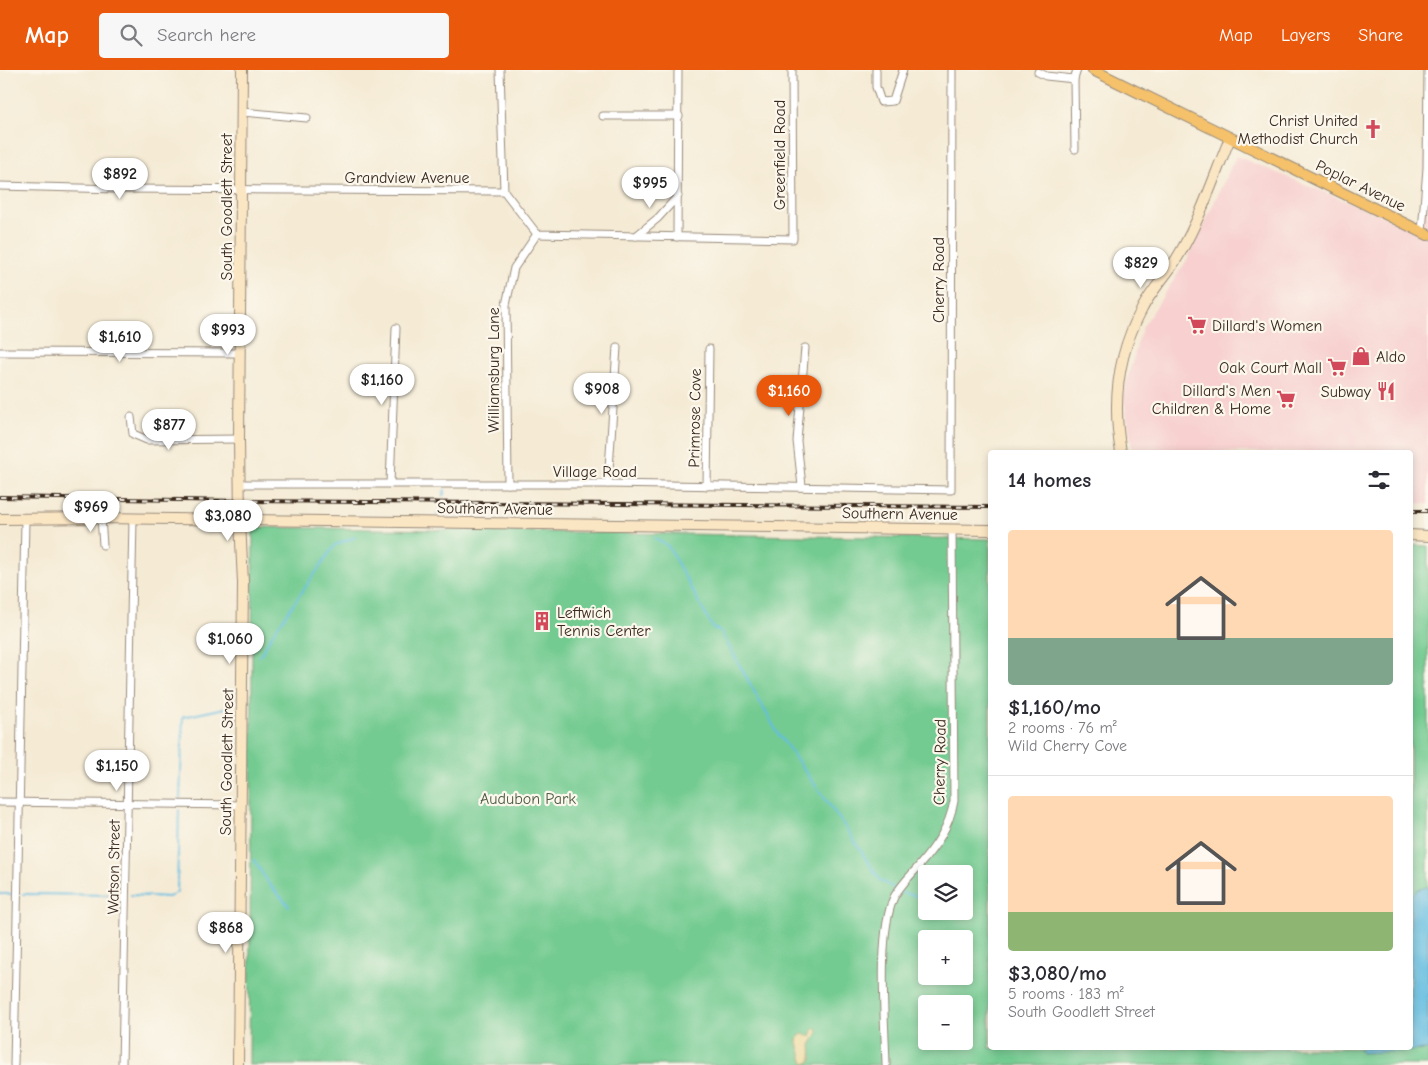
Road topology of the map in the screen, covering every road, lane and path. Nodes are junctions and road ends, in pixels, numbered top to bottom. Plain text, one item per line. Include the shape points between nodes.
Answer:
1 (242, 70) edge
2 (500, 70) edge
3 (678, 70) edge
4 (792, 70) edge
5 (876, 70) edge
6 (903, 70) edge
7 (952, 70) edge
8 (1077, 70) edge
9 (1093, 70) edge
10 (1428, 70) edge
11 (1038, 72) dead end
12 (1074, 79) junction
13 (242, 112) junction
14 (603, 116) dead end
15 (679, 116) junction
16 (307, 118) dead end
17 (1230, 138) junction
18 (1075, 149) dead end
19 (0, 186) edge
20 (240, 189) junction
21 (504, 191) junction
22 (678, 196) junction
23 (1425, 233) edge
24 (537, 234) junction
25 (636, 236) junction
26 (677, 237) junction
27 (396, 328) dead end
28 (617, 347) dead end
29 (805, 348) dead end
30 (709, 350) dead end
31 (0, 352) edge
32 (240, 353) junction
33 (131, 417) dead end
34 (239, 440) junction
35 (1122, 450) edge
36 (240, 484) junction
37 (390, 484) junction
38 (508, 484) junction
39 (608, 484) junction
40 (707, 486) junction
41 (802, 486) junction
42 (951, 490) joint
43 (101, 518) junction
44 (0, 519) edge
45 (133, 519) junction
46 (25, 520) junction
47 (240, 521) junction
48 (952, 529) junction
49 (988, 530) edge
50 (1413, 535) edge
51 (1428, 536) edge
52 (103, 545) dead end
53 (0, 802) edge
54 (19, 802) junction
55 (128, 804) junction
56 (240, 805) junction
57 (14, 1065) edge
58 (122, 1065) edge
59 (238, 1065) edge
60 (886, 1065) edge

1 - 13 street, South Goodlett Street
2 - 21 street
3 - 15 street
4 - 26 street, Greenfield Road via 792,239
5 - 6 street via 876,87 881,102 893,101
7 - 42 street, Cherry Road
8 - 12 street
9 - 17 main road, Poplar Avenue
10 - 23 street
11 - 12 street
12 - 18 street
13 - 16 street
13 - 20 street, South Goodlett Street
14 - 15 street
15 - 22 street
17 - 23 main road, Poplar Avenue
17 - 35 street via 1196,222 1176,259 1142,308 1125,345 1117,380 1116,405
19 - 20 street, Grandview Avenue
20 - 21 street, Grandview Avenue
20 - 32 street, South Goodlett Street
21 - 24 street
22 - 25 street
22 - 26 street
24 - 25 street
24 - 38 street, Williamsburg Lane via 514,268 506,305
25 - 26 street
27 - 37 street
28 - 39 street
29 - 41 street via 797,441
30 - 40 street, Primrose Cove
31 - 32 street
32 - 34 street, South Goodlett Street
33 - 34 street via 133,434 147,440
34 - 36 street, South Goodlett Street
36 - 37 street, Village Road
36 - 47 street, South Goodlett Street
37 - 38 street, Village Road
38 - 39 street, Village Road
39 - 40 street, Village Road
40 - 41 street, Village Road
41 - 42 street, Village Road
43 - 45 street, Southern Avenue
43 - 46 street, Southern Avenue
43 - 52 street
44 - 46 street, Southern Avenue
45 - 47 street, Southern Avenue
45 - 55 street, Watson Street
46 - 54 street
47 - 48 street, Southern Avenue
47 - 56 street, South Goodlett Street via 243,584
48 - 49 street, Southern Avenue
48 - 60 street, Cherry Road via 954,801 951,819 932,850 896,895 887,917
50 - 51 street
53 - 54 street
54 - 55 street
54 - 57 street
55 - 56 street
55 - 58 street, Watson Street
56 - 59 street, South Goodlett Street

